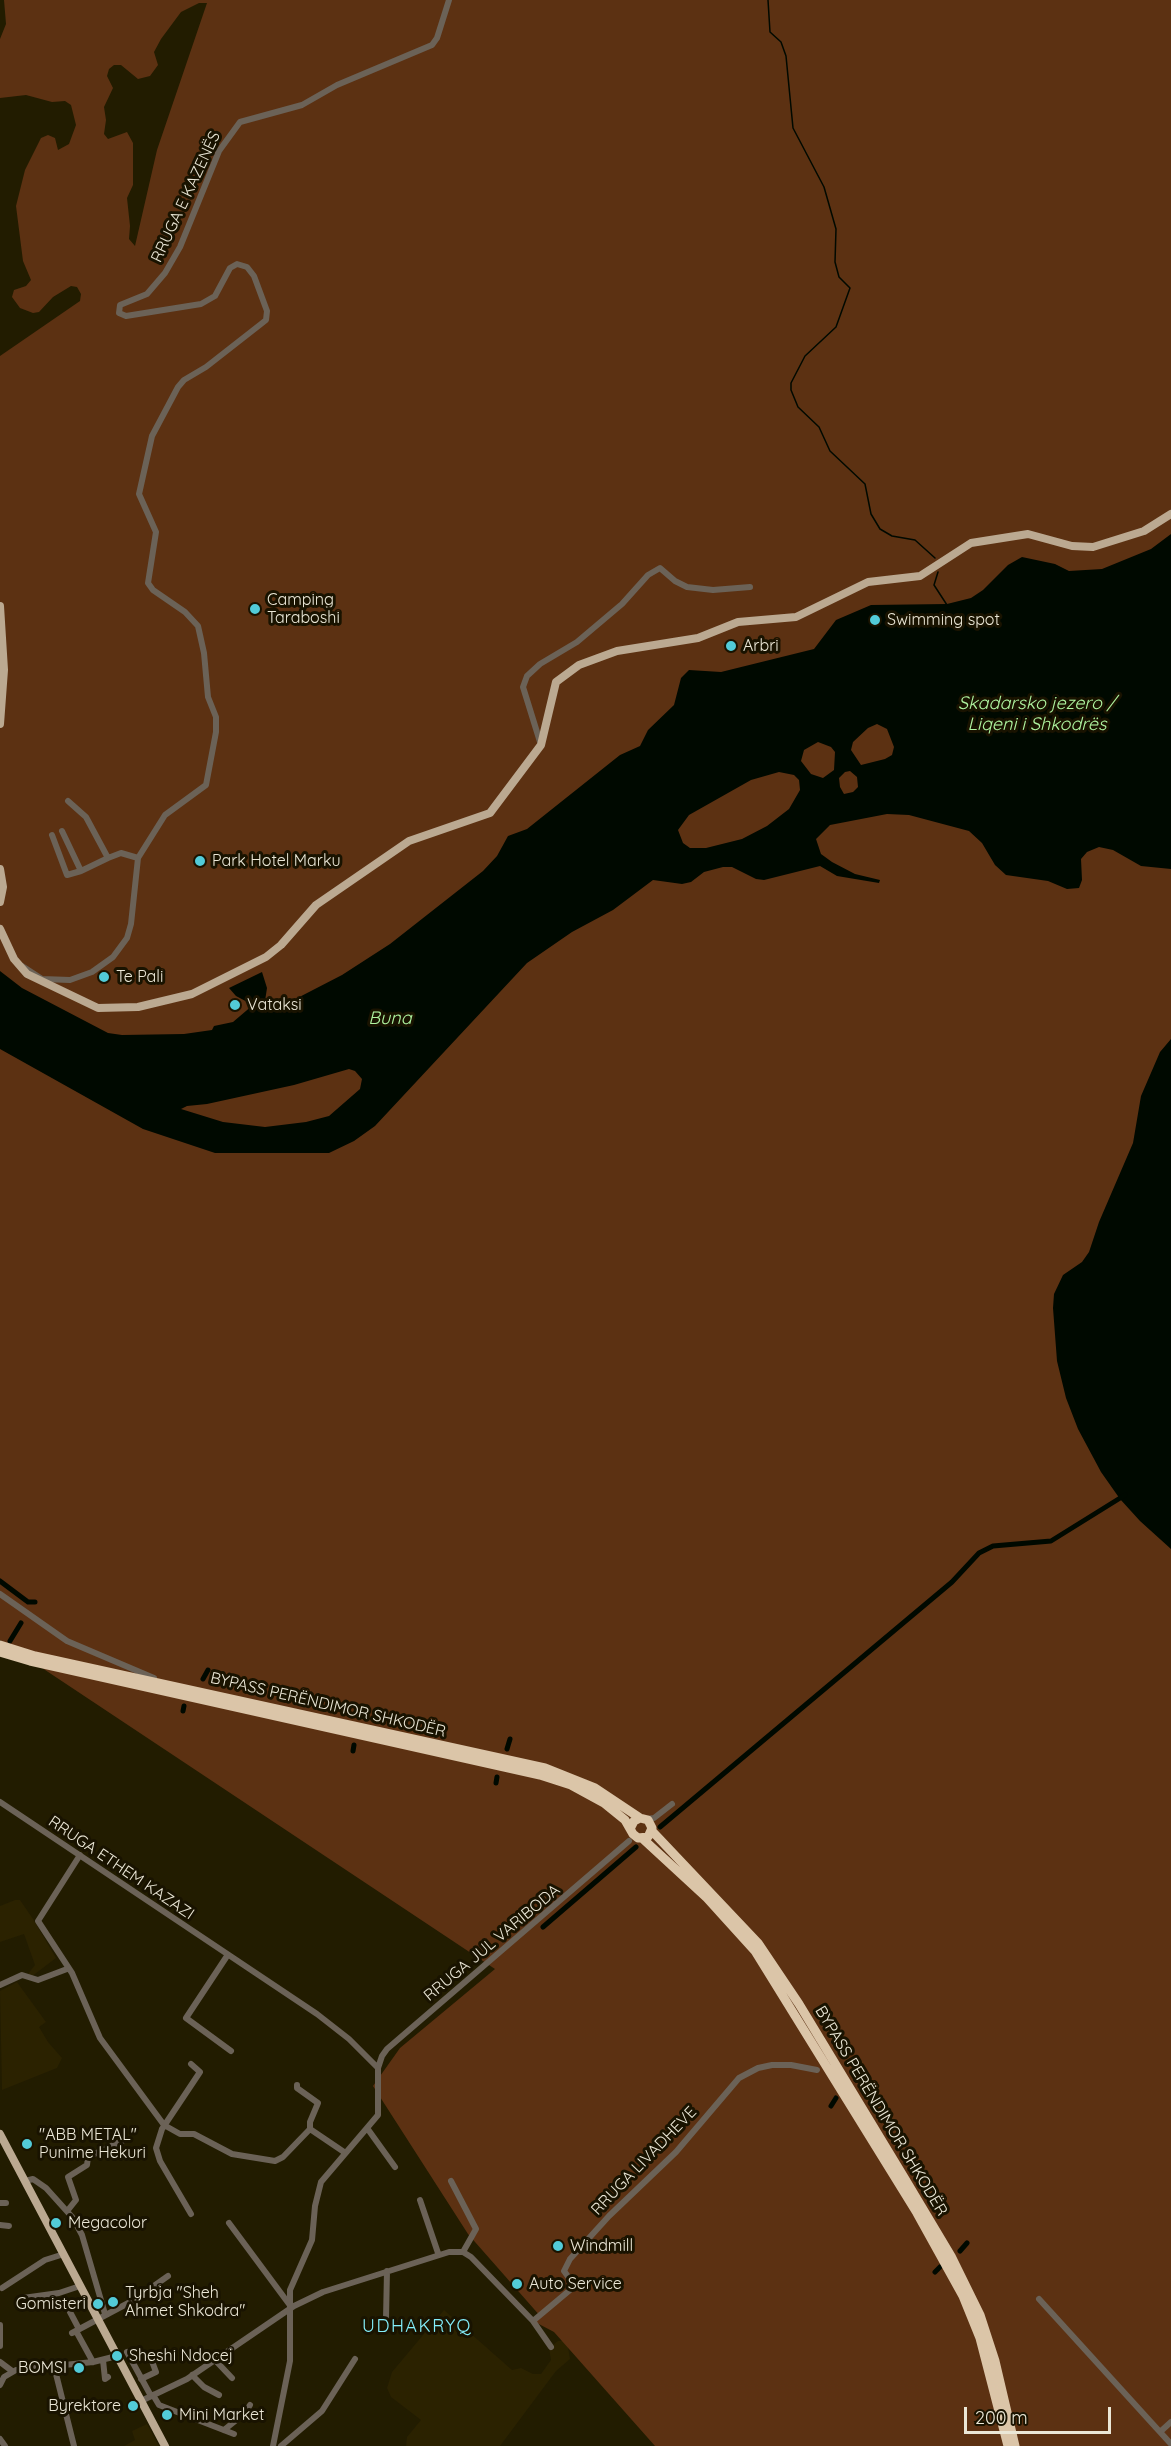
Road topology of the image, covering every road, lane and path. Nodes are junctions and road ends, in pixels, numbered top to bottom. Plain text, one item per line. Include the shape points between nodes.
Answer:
1 (449, 0) edge
2 (1171, 514) edge
3 (750, 587) dead end
4 (0, 606) edge
5 (0, 724) edge
6 (541, 745) junction
7 (68, 801) dead end
8 (62, 831) dead end
9 (52, 835) dead end
10 (108, 858) junction
11 (138, 858) junction
12 (0, 869) edge
13 (81, 871) junction
14 (0, 902) edge
15 (0, 929) edge
16 (19, 966) junction
17 (0, 1594) edge
18 (0, 1645) edge
19 (0, 1652) edge
20 (171, 1685) junction
21 (0, 1802) edge
22 (672, 1804) dead end
23 (649, 1822) junction
24 (634, 1835) junction
25 (80, 1855) junction
26 (227, 1956) junction
27 (67, 1969) junction
28 (0, 1985) edge
29 (231, 2051) dead end
30 (191, 2064) dead end
31 (378, 2068) junction
32 (817, 2070) dead end
33 (297, 2085) dead end
34 (164, 2125) junction
35 (367, 2128) junction
36 (310, 2129) junction
37 (0, 2134) edge
38 (124, 2140) dead end
39 (344, 2152) junction
40 (395, 2168) dead end
41 (25, 2181) junction
42 (451, 2181) dead end
43 (420, 2200) dead end
44 (68, 2210) junction
45 (191, 2214) dead end
46 (229, 2223) dead end
47 (0, 2225) edge
48 (9, 2226) dead end
49 (463, 2252) junction
50 (438, 2253) junction
51 (64, 2254) junction
52 (30, 2259) dead end
53 (38, 2266) junction
54 (387, 2271) junction
55 (168, 2276) dead end
56 (80, 2286) junction
57 (2, 2288) dead end
58 (24, 2298) dead end
59 (1039, 2299) dead end
60 (289, 2307) junction
61 (70, 2312) dead end
62 (105, 2314) junction
63 (98, 2319) junction
64 (386, 2319) dead end
65 (532, 2321) junction
66 (0, 2325) edge
67 (76, 2331) junction
68 (0, 2346) edge
69 (551, 2347) dead end
70 (127, 2352) dead end
71 (117, 2356) junction
72 (150, 2356) dead end
73 (214, 2359) junction
74 (103, 2360) junction
75 (355, 2360) dead end
76 (0, 2362) edge
77 (93, 2362) junction
78 (54, 2366) junction
79 (12, 2371) junction
80 (192, 2375) junction
81 (108, 2377) dead end
82 (232, 2378) dead end
83 (141, 2379) junction
84 (0, 2385) edge
85 (219, 2395) dead end
86 (152, 2396) junction
87 (141, 2401) junction
88 (250, 2405) dead end
89 (1171, 2422) edge
90 (224, 2430) junction
91 (1160, 2432) junction
92 (234, 2434) dead end
93 (0, 2439) edge
94 (1171, 2444) edge
95 (5, 2446) edge
96 (74, 2446) edge
97 (165, 2446) edge
98 (273, 2446) edge
99 (281, 2446) edge
100 (1008, 2446) edge
101 (1015, 2446) edge

1 - 11 street, RRUGA E KAZENËS via 432,45 337,85 302,105 240,122 219,151 180,247 165,273 152,290 120,305 119,310 126,316 201,304 215,296 230,268 237,264 247,267 254,276 267,311 266,320 184,380 156,427 149,447 139,494 156,532 148,583 198,626 208,697 217,724 206,784 165,815
2 - 6 main road via 1144,531 1093,547 1072,546 1028,534 971,543 920,576 868,582 796,617 738,622 698,638 608,653 567,672 556,682
3 - 6 street via 687,587 660,568 648,574 622,604 577,642 527,676 523,687
4 - 5 main road via 4,670
6 - 16 main road via 490,813 409,841 315,905 266,957 195,993 138,1007 104,1009 38,981
7 - 10 street via 86,817
8 - 13 street
9 - 13 street via 67,875
10 - 11 street via 121,853
10 - 13 street
11 - 16 street, RRUGA E KAZENËS via 131,924 127,938 113,957 79,978 60,981 42,979
12 - 14 main road
15 - 16 main road
17 - 20 street via 67,1641
18 - 20 highway, BYPASS PERËNDIMOR SHKODËR
19 - 24 highway, BYPASS PERËNDIMOR SHKODËR via 540,1775 593,1796 618,1813
20 - 23 highway, BYPASS PERËNDIMOR SHKODËR via 545,1768 590,1785
21 - 25 street, RRUGA ETHEM KAZAZI
22 - 23 street
23 - 24 highway
23 - 24 highway via 635,1820
23 - 101 highway, BYPASS PERËNDIMOR SHKODËR via 758,1943 906,2179 980,2315
24 - 31 street, RRUGA JUL VARIBODA via 387,2049
24 - 100 highway, BYPASS PERËNDIMOR SHKODËR via 714,1905 755,1950 917,2213 977,2328
25 - 26 street, RRUGA ETHEM KAZAZI
25 - 27 street via 38,1918
26 - 29 street via 186,2018
26 - 31 street, RRUGA ETHEM KAZAZI via 317,2014 349,2038
27 - 28 street via 38,1980 22,1975
27 - 34 street via 99,2037
30 - 34 street via 200,2072
31 - 35 street via 380,2110
32 - 65 street, RRUGA LIVADHEVE via 772,2065 739,2078 676,2152 572,2256 564,2271 572,2282 570,2290
33 - 36 street via 318,2103
34 - 36 street via 180,2134 194,2134 232,2154 275,2161
34 - 45 street via 157,2155
35 - 39 street
35 - 40 street
36 - 39 street
37 - 41 main road
38 - 44 street via 92,2154 86,2159 85,2168 68,2177 76,2200
39 - 60 street via 321,2182 312,2240 292,2281
41 - 44 street via 33,2179
41 - 51 main road
42 - 49 street via 476,2229
43 - 50 street
44 - 62 street via 82,2235
46 - 60 street
47 - 48 street
49 - 50 street
49 - 65 street
50 - 54 street
51 - 53 street
51 - 56 main road
52 - 53 street
53 - 57 street
54 - 60 street
54 - 64 street
55 - 62 street
56 - 58 street
56 - 63 main road
59 - 91 street
60 - 73 street
60 - 98 street via 290,2361
61 - 67 street
62 - 63 street
63 - 67 street
63 - 71 main road
65 - 69 street
66 - 68 street
67 - 77 street
70 - 83 street
71 - 74 street
71 - 87 main road
72 - 83 street via 156,2372
73 - 80 street
73 - 82 street
74 - 77 street
74 - 81 street via 105,2379
75 - 99 street via 322,2411
76 - 79 street
77 - 78 street
78 - 79 street
78 - 96 street
79 - 84 street
80 - 85 street
80 - 86 street
83 - 86 street
86 - 87 street
86 - 90 street via 159,2405
87 - 97 main road
88 - 90 street
89 - 91 street
90 - 92 street
91 - 94 street
93 - 95 street

